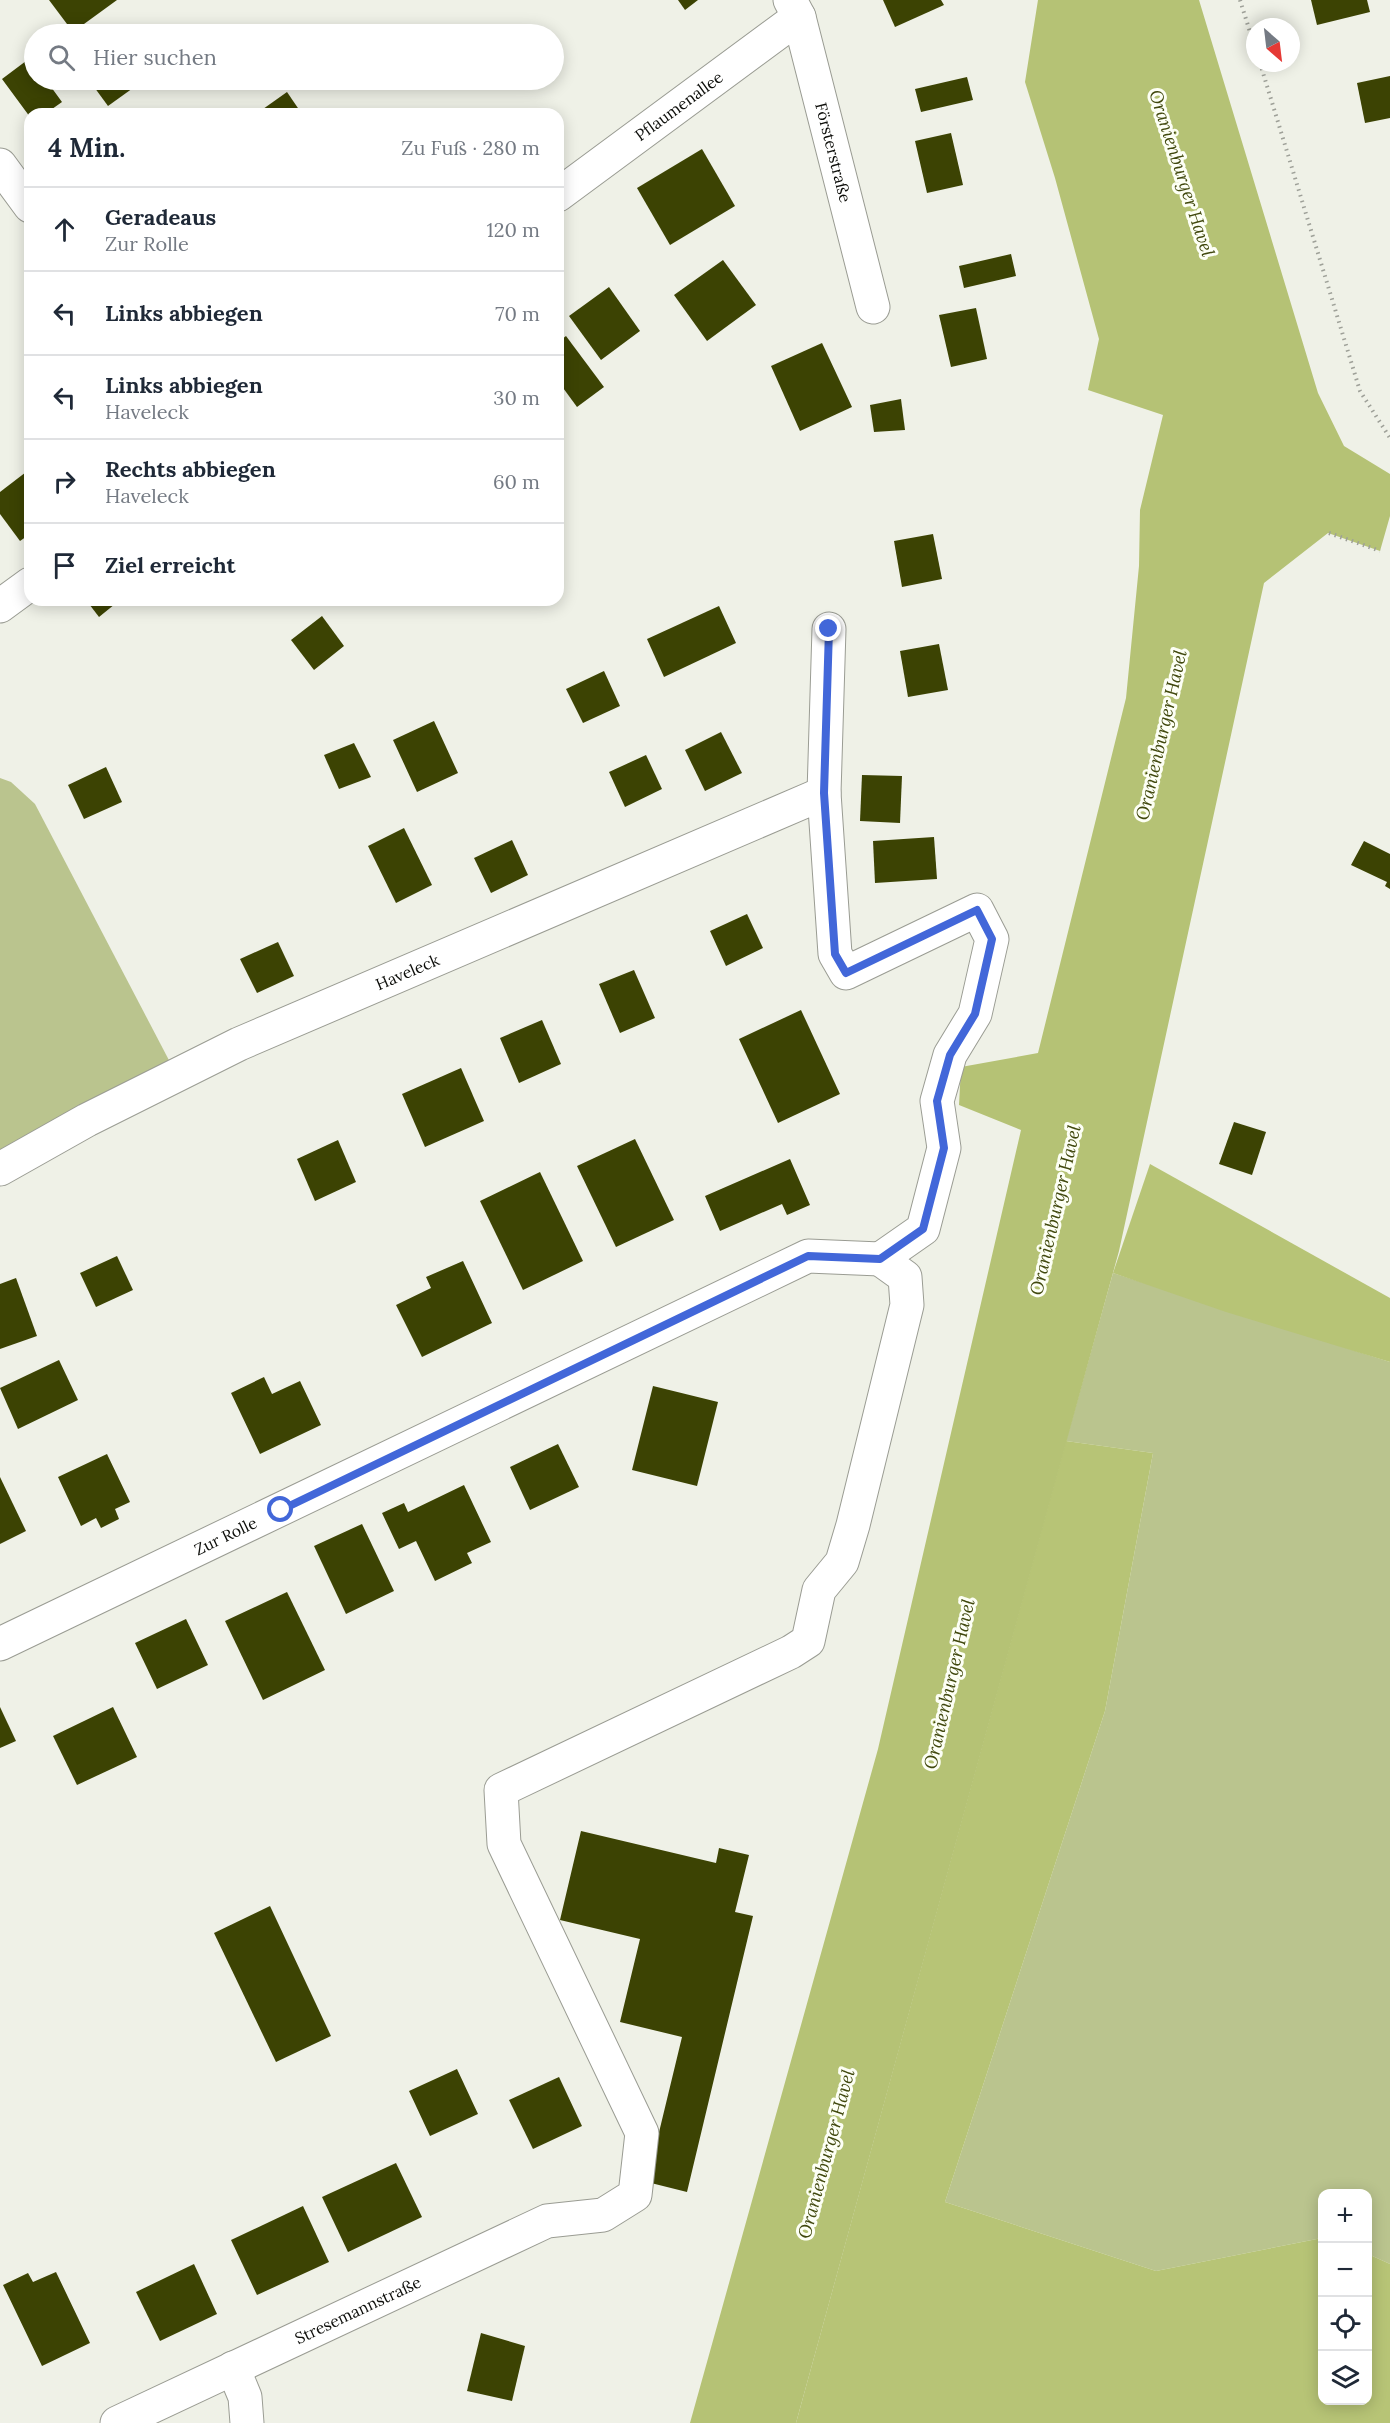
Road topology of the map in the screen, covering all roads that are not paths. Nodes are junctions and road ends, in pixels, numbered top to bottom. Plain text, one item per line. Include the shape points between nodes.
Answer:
1 (794, 8) edge
2 (0, 165) edge
3 (564, 190) edge
4 (24, 198) edge
5 (873, 307) dead end
6 (24, 588) edge
7 (0, 606) edge
8 (829, 629) dead end
9 (824, 793) junction
10 (0, 1169) edge
11 (880, 1259) junction
12 (0, 1644) edge
13 (233, 2368) junction
14 (117, 2423) edge
15 (247, 2423) edge

1 - 3 street, Pflaumenallee
1 - 5 street, Försterstraße
2 - 4 street
6 - 7 street
8 - 9 street
9 - 10 street, Haveleck via 239,1044 87,1120
9 - 11 street via 835,954 846,973 977,910 992,939 975,1014 950,1055 937,1101 944,1148 923,1229
11 - 12 street, Zur Rolle via 808,1256
11 - 13 street, Stresemannstraße via 905,1277 907,1305 853,1526 842,1562 819,1590 808,1641 501,1790 504,1844 642,2133 635,2195 603,2215 547,2221
13 - 14 street, Stresemannstraße
13 - 15 street via 245,2397

